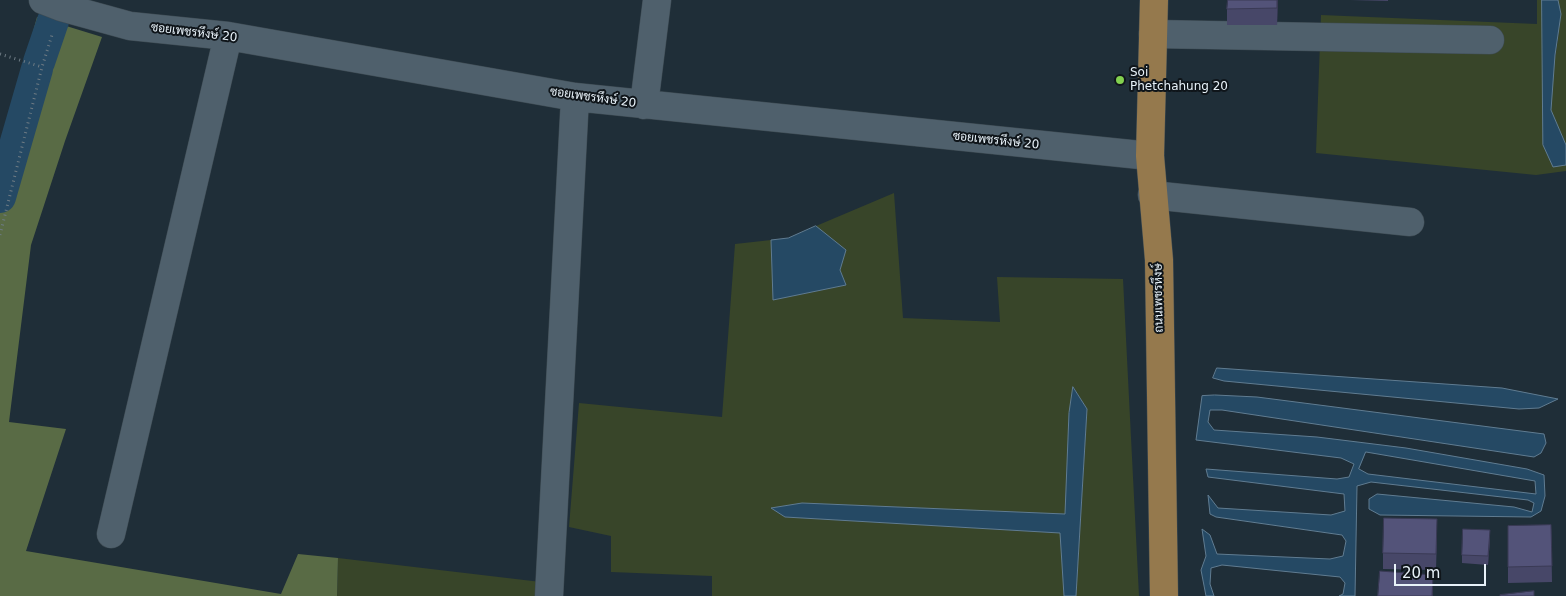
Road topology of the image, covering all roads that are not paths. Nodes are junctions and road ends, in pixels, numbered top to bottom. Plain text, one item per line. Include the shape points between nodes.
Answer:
1 (656, 0) edge
2 (1154, 0) edge
3 (52, 4) edge
4 (1153, 34) junction
5 (228, 36) junction
6 (1490, 40) dead end
7 (576, 97) junction
8 (644, 105) junction
9 (1150, 156) junction
10 (1152, 195) junction
11 (1410, 222) dead end
12 (111, 534) dead end
13 (550, 596) edge
14 (1164, 596) edge

1 - 8 street
2 - 4 main road, ถนนเพชรหึงษ์
3 - 5 street, ซอยเพชรหึงษ์ 20 via 130,26
4 - 6 street
4 - 9 main road, ถนนเพชรหึงษ์
5 - 7 street, ซอยเพชรหึงษ์ 20
5 - 12 street
7 - 8 street, ซอยเพชรหึงษ์ 20
7 - 13 street
8 - 9 street, ซอยเพชรหึงษ์ 20
9 - 10 main road, ถนนเพชรหึงษ์
10 - 11 street
10 - 14 main road, ถนนเพชรหึงษ์ via 1159,260

